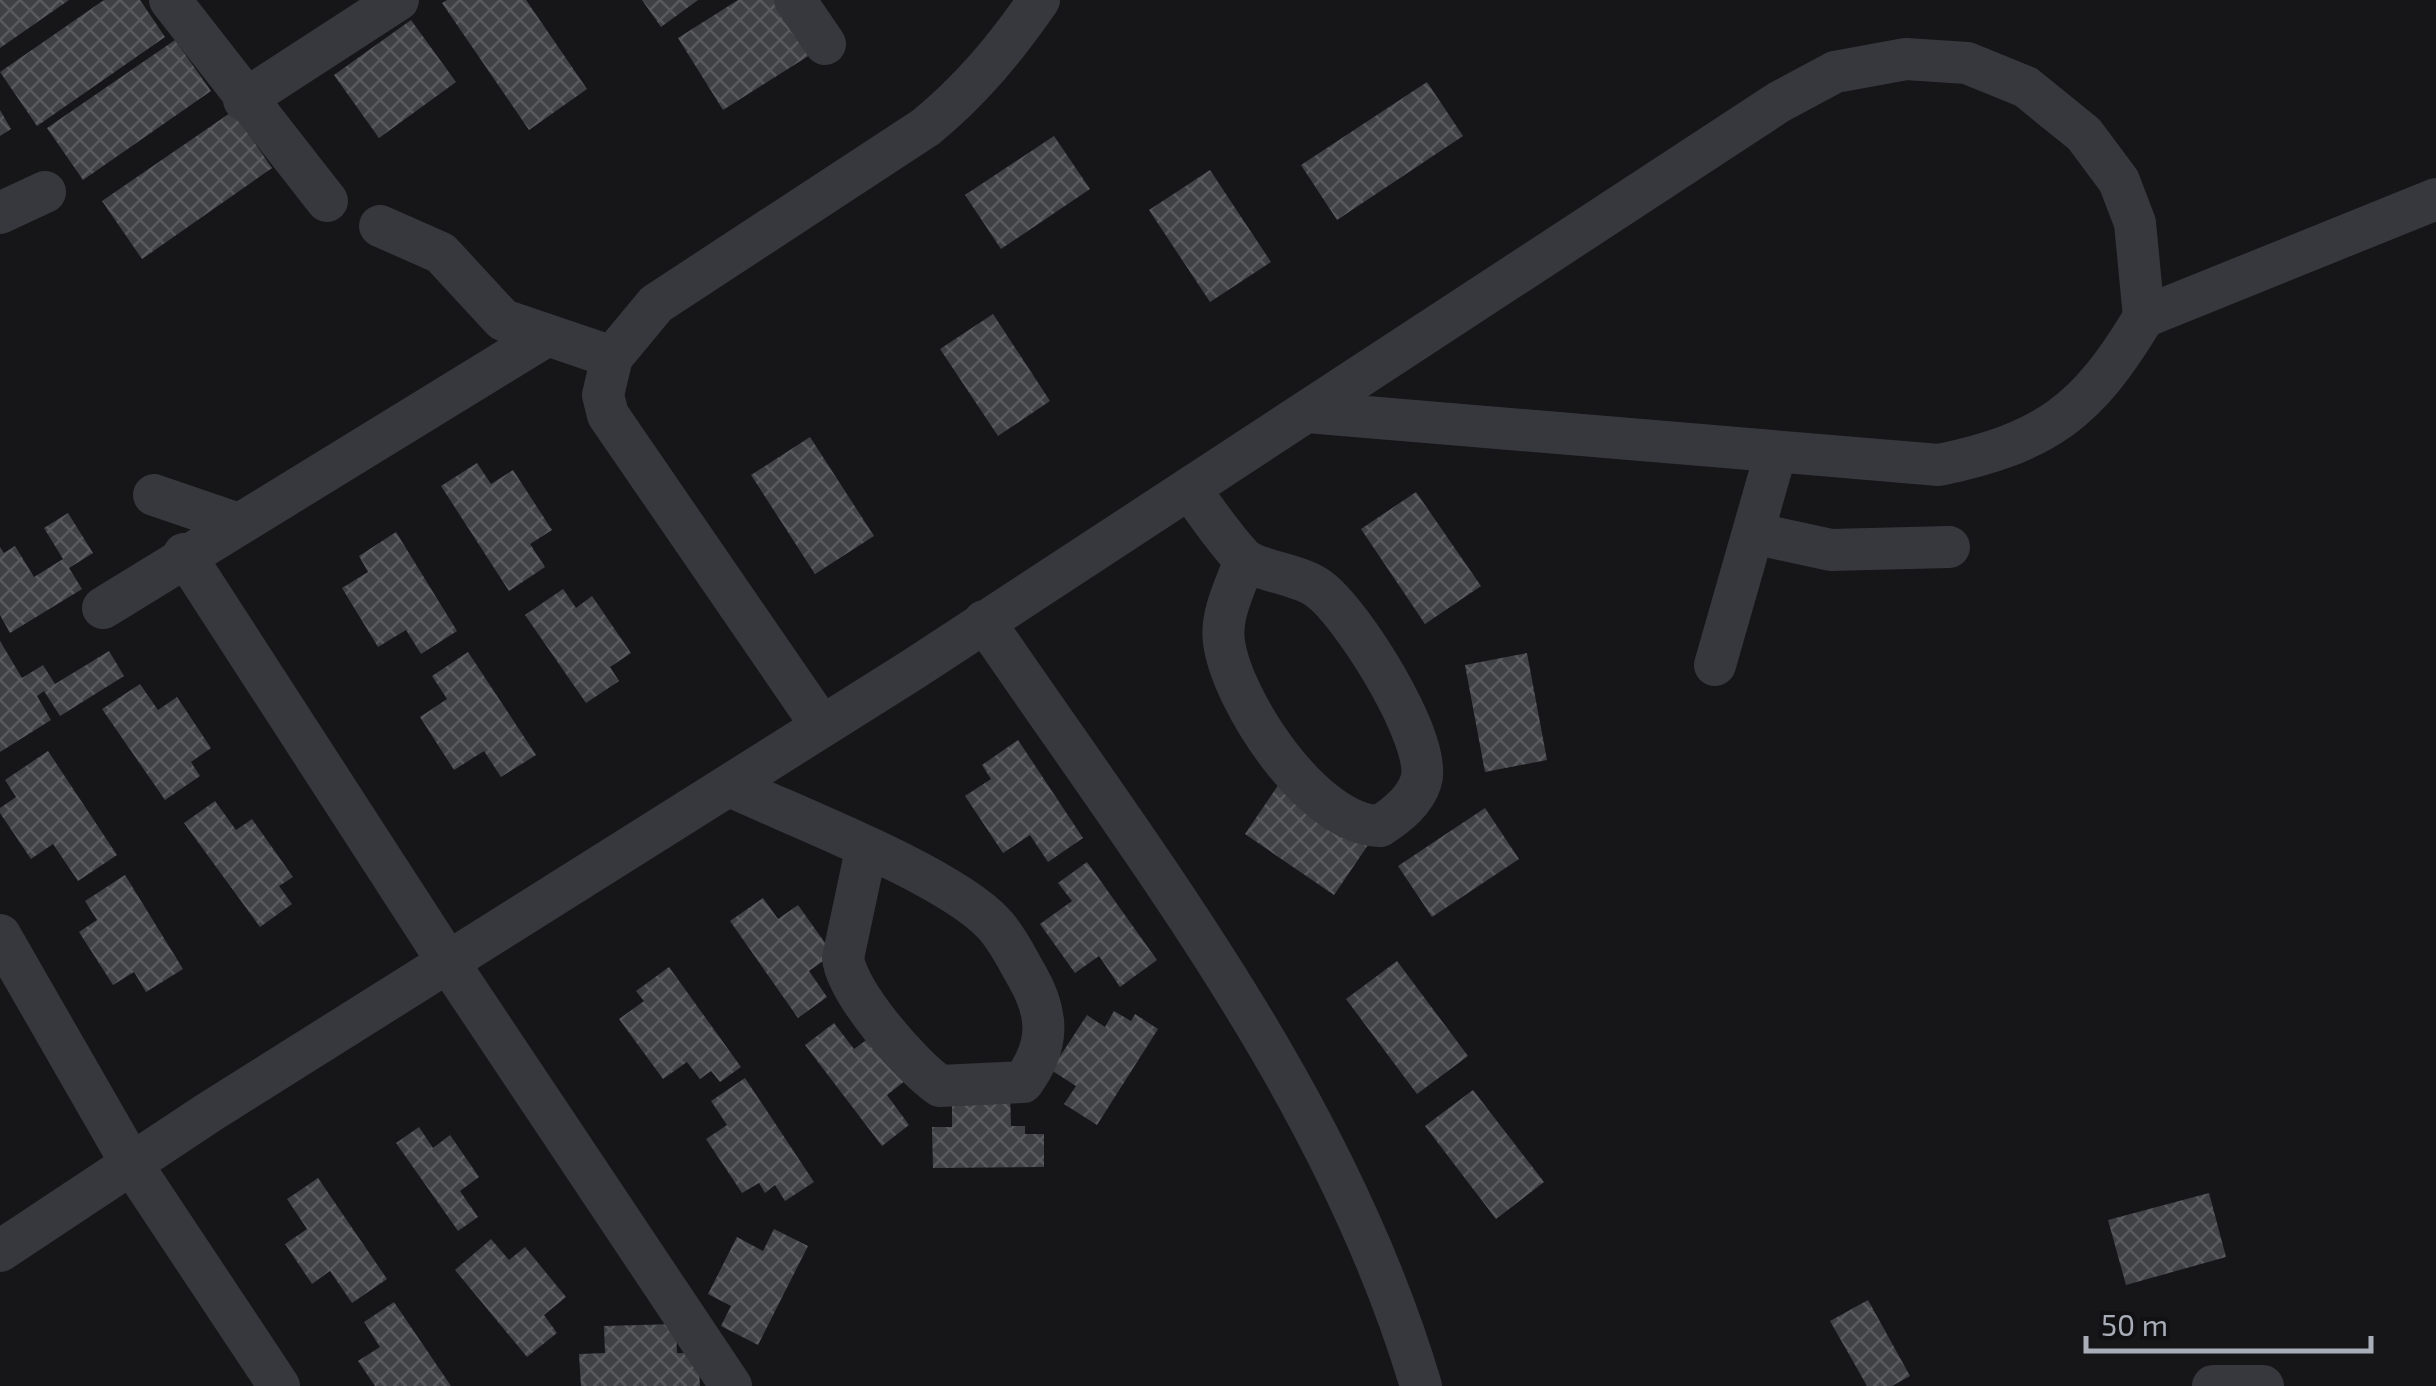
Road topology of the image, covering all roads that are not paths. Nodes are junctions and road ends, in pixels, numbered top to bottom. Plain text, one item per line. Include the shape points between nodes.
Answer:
1 (170, 0) edge
2 (398, 0) edge
3 (795, 0) edge
4 (1038, 0) edge
5 (826, 44) dead end
6 (244, 100) junction
7 (46, 192) dead end
8 (2436, 199) edge
9 (328, 201) dead end
10 (0, 213) edge
11 (380, 226) dead end
12 (2144, 316) junction
13 (546, 336) junction
14 (612, 357) junction
15 (1307, 412) junction
16 (1776, 452) junction
17 (1190, 490) junction
18 (154, 494) dead end
19 (236, 523) junction
20 (1753, 534) junction
21 (1950, 547) dead end
22 (184, 554) junction
23 (1245, 560) junction
24 (102, 608) dead end
25 (984, 621) junction
26 (1715, 666) dead end
27 (822, 725) junction
28 (730, 786) junction
29 (866, 850) junction
30 (0, 935) edge
31 (448, 962) junction
32 (131, 1163) junction
33 (0, 1250) edge
34 (279, 1386) edge
35 (731, 1386) edge
36 (1422, 1386) edge
37 (2213, 1386) edge
38 (2263, 1386) edge

1 - 6 street
2 - 6 street
3 - 5 street
4 - 14 street via 965,94 656,304
6 - 9 street
7 - 10 street
8 - 12 street
11 - 13 street via 441,253 503,320
12 - 15 street via 2136,223 2119,180 2084,134 2026,87 1967,62 1906,59 1835,72 1780,102
12 - 16 street via 2085,400 2034,438 1992,454 1939,465
13 - 14 street
13 - 19 street
14 - 27 street via 604,395 608,415
15 - 16 street
15 - 17 street
16 - 20 street
17 - 23 street
17 - 25 street
18 - 19 street
19 - 22 street
20 - 21 street via 1832,550
20 - 26 street
22 - 24 street
22 - 31 street
23 - 23 street via 1302,577 1323,592 1384,677 1423,768 1410,800 1380,826 1355,822 1307,786 1235,685 1223,637
25 - 27 street
25 - 36 street via 1284,1066 1376,1254
27 - 28 street
28 - 29 street
28 - 31 street
29 - 29 street via 843,958 873,1015 940,1086 1023,1082 1045,1014 1002,934 946,889
30 - 32 street
31 - 32 street
31 - 35 street
32 - 33 street
32 - 34 street
37 - 38 street

